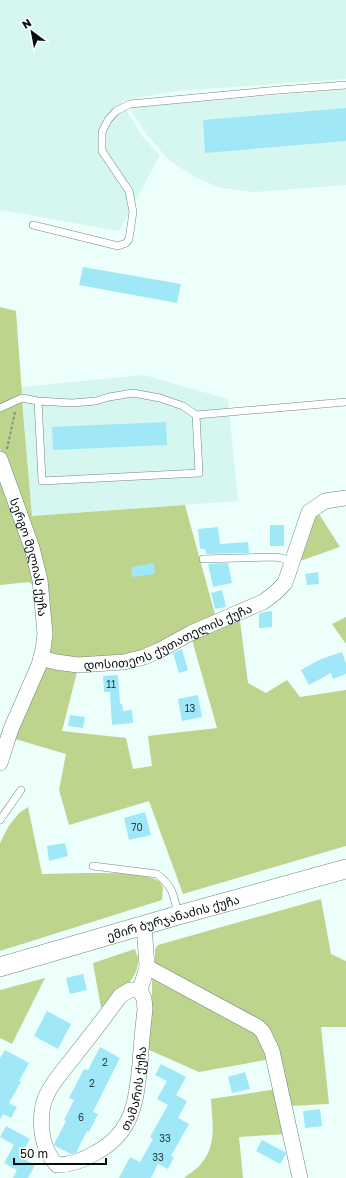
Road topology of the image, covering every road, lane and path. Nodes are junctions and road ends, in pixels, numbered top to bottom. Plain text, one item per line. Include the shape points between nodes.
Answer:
1 (346, 85) edge
2 (33, 225) dead end
3 (18, 399) junction
4 (38, 401) junction
5 (346, 402) edge
6 (0, 408) edge
7 (196, 415) junction
8 (2, 464) edge
9 (346, 498) edge
10 (203, 558) dead end
11 (292, 563) junction
12 (41, 658) junction
13 (0, 764) edge
14 (21, 790) dead end
15 (0, 820) edge
16 (93, 866) dead end
17 (346, 869) edge
18 (179, 915) junction
19 (144, 925) junction
20 (0, 967) edge
21 (147, 967) junction
22 (140, 990) junction
23 (55, 1172) edge
24 (300, 1178) edge

1 - 2 lane via 130,104 116,111 102,132 102,151 129,191 133,212 129,239 126,243 118,246
3 - 4 lane
3 - 6 lane
3 - 8 path
4 - 7 lane via 72,403 133,393 183,406
4 - 7 lane via 42,482 199,473
5 - 7 lane
8 - 12 street, სერგო მელიას ქუჩა via 32,548 40,580 45,634
9 - 11 street, დოსითეოს ქუთათელის ქუჩა via 325,501 310,512
10 - 11 lane via 273,557
11 - 12 street, დოსითეოს ქუთათელის ქუჩა via 285,583 263,602 191,633 144,657 124,662 78,665
12 - 13 street via 11,729
14 - 15 lane
16 - 18 lane via 157,874 172,889
17 - 18 street, ემირ ბურჯანაძის ქუჩა
18 - 19 street, ემირ ბურჯანაძის ქუჩა
19 - 20 street, ემირ ბურჯანაძის ქუჩა
19 - 21 street
21 - 22 street
21 - 24 street via 263,1032 272,1051
22 - 23 street, თამარის ქუჩა via 130,990 120,996 52,1086 43,1105 41,1127 45,1147
22 - 23 street, თამარის ქუჩა via 145,1009 137,1094 131,1114 121,1133 109,1146

